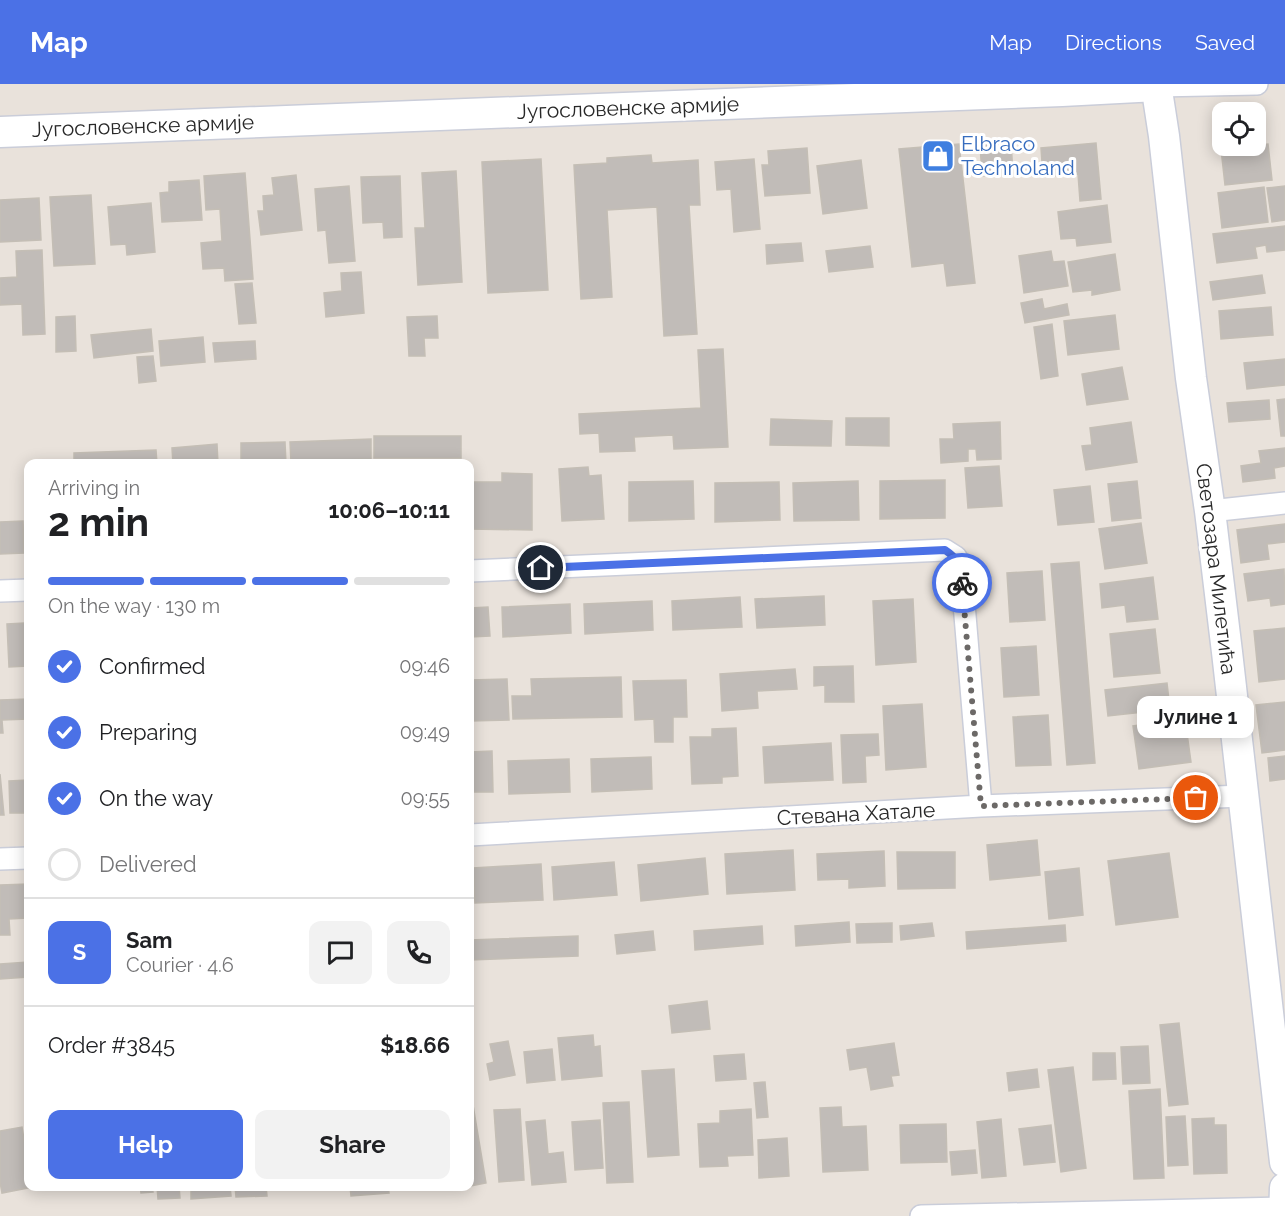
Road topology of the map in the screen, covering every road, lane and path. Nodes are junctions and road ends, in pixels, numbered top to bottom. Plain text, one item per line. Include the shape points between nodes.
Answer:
1 (1257, 84) edge
2 (1157, 85) edge
3 (0, 132) edge
4 (1285, 503) edge
5 (1210, 511) junction
6 (474, 571) edge
7 (24, 590) edge
8 (0, 591) edge
9 (1243, 796) junction
10 (981, 806) junction
11 (474, 834) edge
12 (24, 858) edge
13 (0, 859) edge
14 (1285, 1162) edge
15 (1284, 1205) edge
16 (921, 1216) edge

1 - 2 street, Југословенске армије
2 - 3 street, Југословенске армије
2 - 5 street, Светозара Милетића
4 - 5 street
5 - 9 street, Светозара Милетића
6 - 10 street via 945,550 956,557 961,568
7 - 8 street
9 - 10 street, Стевана Хатале
9 - 14 street, Светозара Милетића
10 - 11 street, Стевана Хатале
12 - 13 street
15 - 16 street

